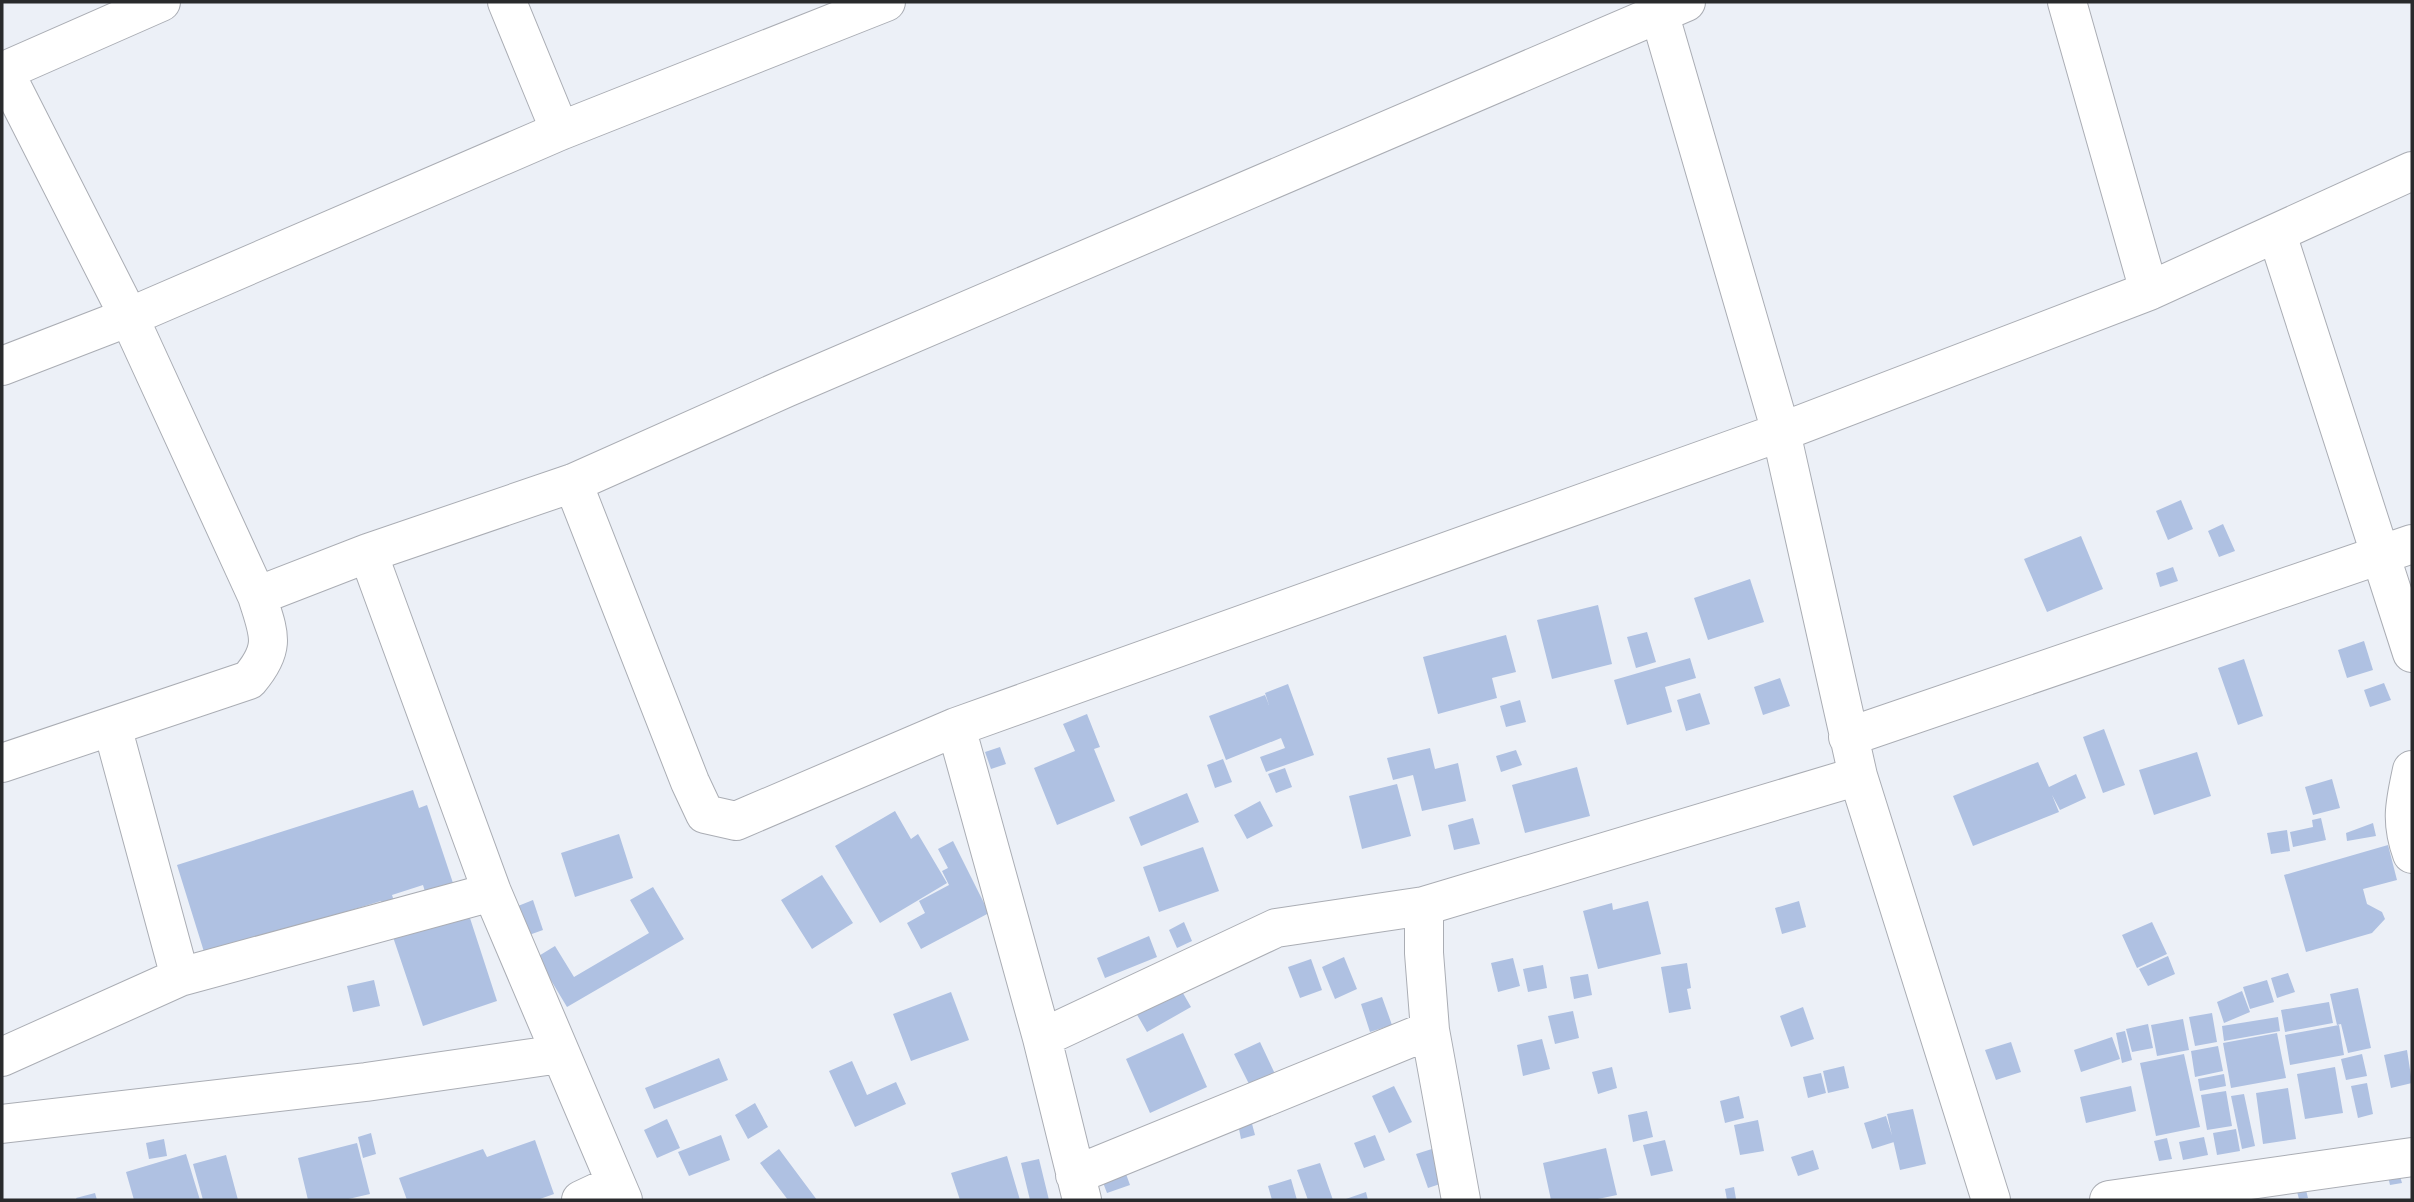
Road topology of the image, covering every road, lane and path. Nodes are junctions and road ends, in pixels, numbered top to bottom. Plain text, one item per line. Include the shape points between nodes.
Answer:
1 (161, 2) edge
2 (507, 2) edge
3 (886, 2) edge
4 (2067, 2) edge
5 (1667, 5) edge
6 (3, 71) edge
7 (560, 131) junction
8 (2412, 171) edge
9 (2277, 234) junction
10 (2149, 290) junction
11 (129, 317) junction
12 (2, 366) edge
13 (1781, 432) junction
14 (573, 483) junction
15 (2397, 550) edge
16 (368, 553) junction
17 (257, 596) junction
18 (2412, 653) edge
19 (112, 726) junction
20 (956, 727) junction
21 (1848, 737) junction
22 (2, 763) edge
23 (2412, 770) edge
24 (1858, 776) junction
25 (2412, 854) edge
26 (492, 892) junction
27 (1424, 906) junction
28 (180, 977) junction
29 (1430, 1030) junction
30 (1042, 1038) junction
31 (560, 1054) junction
32 (2, 1057) edge
33 (2, 1124) edge
34 (2412, 1157) edge
35 (1079, 1187) edge
36 (619, 1192) edge
37 (581, 1200) edge
38 (1461, 1200) edge
39 (1991, 1200) edge
40 (2109, 1200) edge

1 - 6 street
2 - 7 street
3 - 7 street
4 - 10 street
5 - 13 street
5 - 14 street
6 - 11 street
7 - 11 street
8 - 9 street
9 - 10 street
9 - 15 street
10 - 13 street
11 - 12 street
11 - 17 street
13 - 20 street
13 - 21 street
14 - 16 street
14 - 20 street via 705,814 736,821
15 - 18 street
15 - 21 street
16 - 17 street
16 - 26 street
17 - 19 street via 269,650 249,680
19 - 22 street
19 - 28 street
20 - 30 street
21 - 24 street
23 - 25 street via 2403,809
24 - 27 street
24 - 39 street
26 - 28 street
26 - 31 street
27 - 29 street
27 - 30 street via 1276,928
28 - 32 street
29 - 35 street
29 - 38 street
30 - 35 street
31 - 33 street via 366,1083
31 - 36 street
34 - 40 street
36 - 37 street

